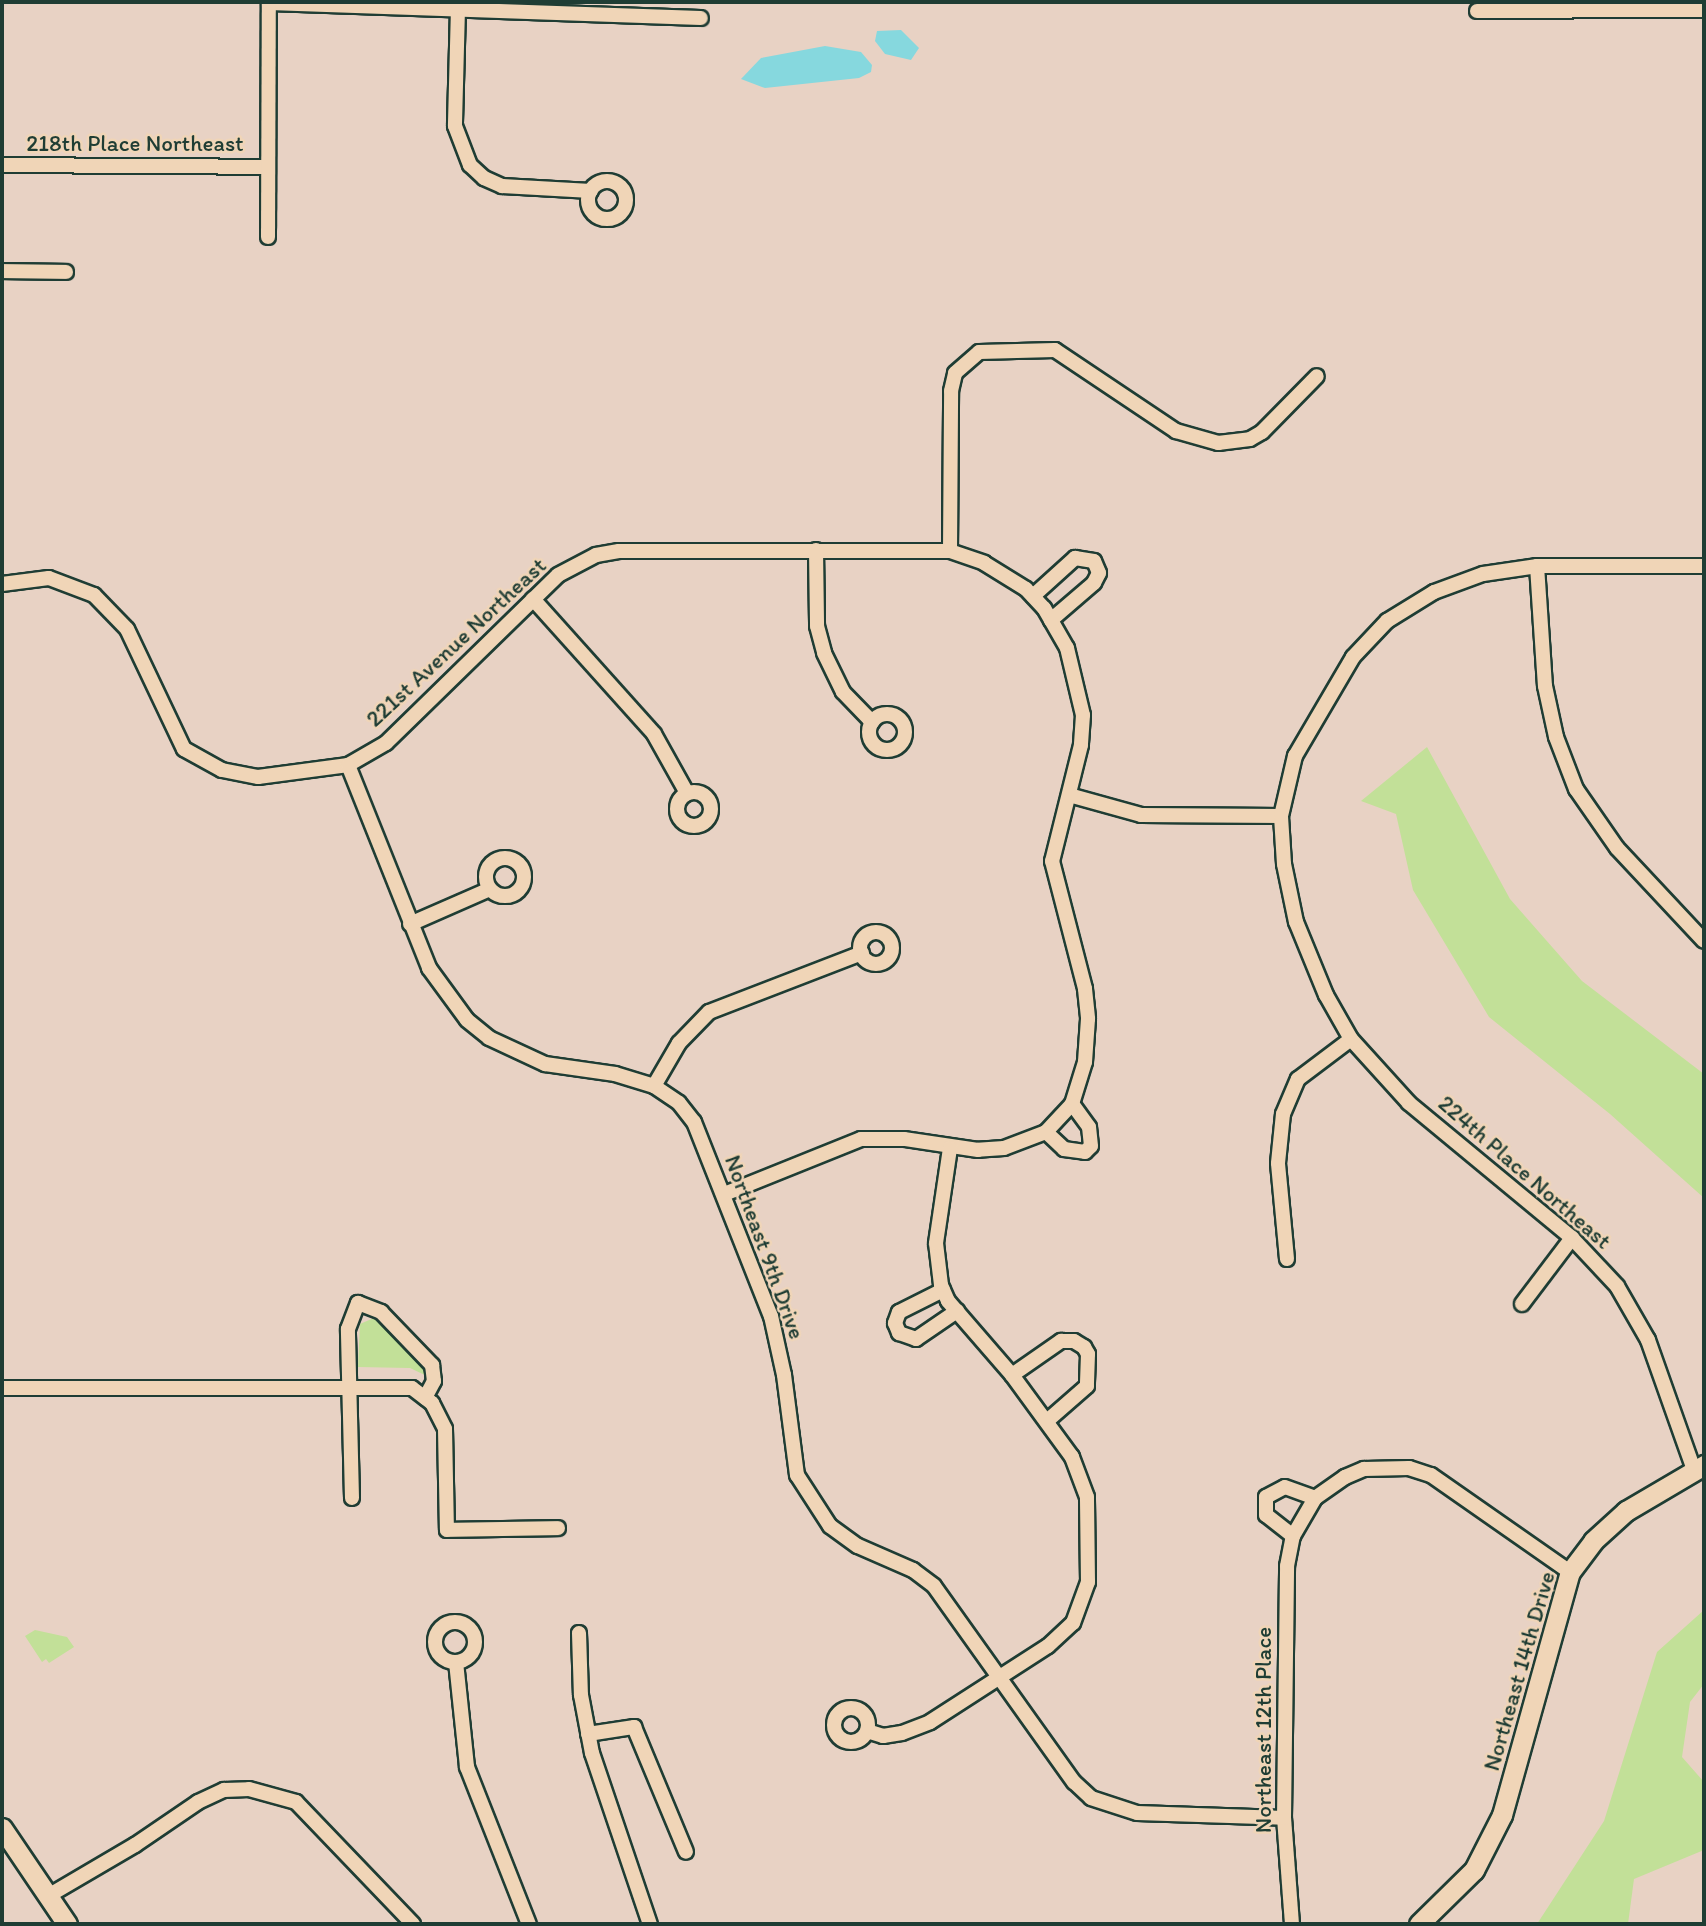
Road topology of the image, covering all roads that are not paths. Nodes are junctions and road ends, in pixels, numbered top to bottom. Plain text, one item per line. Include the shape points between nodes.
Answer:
1 (269, 3) edge
2 (458, 8) junction
3 (1477, 10) dead end
4 (1704, 10) edge
5 (701, 18) dead end
6 (2, 165) edge
7 (267, 167) junction
8 (591, 191) dead end
9 (268, 237) dead end
10 (2, 271) edge
11 (66, 272) dead end
12 (1317, 376) dead end
13 (816, 550) junction
14 (950, 551) junction
15 (1537, 566) junction
16 (1704, 566) edge
17 (2, 584) edge
18 (1033, 596) junction
19 (533, 599) junction
20 (1047, 614) junction
21 (872, 722) dead end
22 (348, 765) junction
23 (687, 793) dead end
24 (1069, 795) junction
25 (1281, 816) junction
26 (490, 889) dead end
27 (410, 923) junction
28 (1704, 941) edge
29 (862, 953) dead end
30 (1352, 1039) junction
31 (654, 1086) junction
32 (1072, 1104) junction
33 (1046, 1132) junction
34 (950, 1148) junction
35 (724, 1194) junction
36 (1572, 1238) junction
37 (1287, 1259) dead end
38 (943, 1290) junction
39 (1522, 1304) dead end
40 (957, 1311) junction
41 (1012, 1375) junction
42 (2, 1388) edge
43 (348, 1389) junction
44 (425, 1398) junction
45 (1048, 1420) junction
46 (1699, 1467) edge
47 (352, 1498) dead end
48 (1315, 1498) junction
49 (558, 1528) dead end
50 (1293, 1536) junction
51 (1570, 1572) junction
52 (579, 1633) dead end
53 (456, 1662) dead end
54 (998, 1679) junction
55 (867, 1731) dead end
56 (588, 1734) junction
57 (1284, 1818) junction
58 (2, 1828) edge
59 (686, 1852) dead end
60 (48, 1896) junction
61 (67, 1924) edge
62 (413, 1924) edge
63 (529, 1924) edge
64 (650, 1924) edge
65 (1292, 1924) edge
66 (1419, 1924) edge

1 - 2 street
1 - 7 street
2 - 5 street
2 - 8 street via 455,126 470,165 502,186
3 - 4 street
6 - 7 street, 218th Place Northeast
7 - 9 street
10 - 11 street
12 - 14 street via 1262,432 1250,439 1218,443 1176,431 1055,350 979,352 955,373 951,391
13 - 14 street, 221st Avenue Northeast
13 - 19 street, 221st Avenue Northeast via 619,551 574,564
13 - 21 street via 817,625 824,653 843,691
14 - 18 street, 221st Avenue Northeast via 1013,579
15 - 16 street
15 - 25 street via 1483,574 1434,592 1387,621 1353,657 1323,701 1295,756
15 - 28 street via 1545,687 1556,737 1576,789 1617,848
17 - 22 street, 221st Avenue Northeast via 49,578 94,595 127,629 184,749 222,770 278,776
18 - 20 street, 221st Avenue Northeast
18 - 20 street via 1075,558 1094,561 1099,573 1094,583
19 - 22 street, 221st Avenue Northeast via 386,743
19 - 23 street via 654,734
20 - 24 street, 221st Avenue Northeast via 1067,648 1083,715
22 - 27 street, Northeast 9th Drive
24 - 25 street via 1141,815
24 - 32 street, 221st Avenue Northeast via 1052,861 1085,989 1088,1019 1085,1062
25 - 30 street via 1284,864 1296,922 1326,995
26 - 27 street
27 - 31 street, Northeast 9th Drive via 444,993 489,1038 545,1064 615,1074
29 - 31 street via 709,1012 679,1042
30 - 36 street, 224th Place Northeast via 1409,1103
30 - 37 street via 1298,1079 1283,1114 1278,1163
31 - 35 street, Northeast 9th Drive via 679,1103 694,1122
32 - 33 street
32 - 33 street via 1089,1127 1091,1146 1085,1152 1064,1149
33 - 34 street via 1004,1148
34 - 35 street via 904,1139 861,1139
34 - 38 street via 936,1243
35 - 54 street, Northeast 9th Drive via 771,1316 784,1375 790,1446 797,1475 812,1505 858,1546 913,1570 934,1586
36 - 39 street
36 - 46 street, 224th Place Northeast via 1633,1307
38 - 40 street
38 - 40 street via 899,1312 895,1323 899,1333 916,1339
40 - 41 street
41 - 45 street
41 - 45 street via 1061,1341 1074,1340 1084,1348 1088,1354 1087,1386
42 - 43 street
43 - 44 street via 412,1388
43 - 44 street via 348,1329 358,1303 380,1312 432,1365 434,1381
43 - 47 street
44 - 49 street via 445,1429 447,1530
45 - 54 street via 1072,1457 1087,1497 1088,1582 1073,1623
46 - 51 street, Northeast 14th Drive via 1626,1511 1592,1541
48 - 50 street
48 - 50 street via 1285,1487 1266,1497 1266,1515
48 - 51 street via 1364,1469 1409,1468 1431,1475
50 - 57 street, Northeast 12th Place via 1286,1592
51 - 66 street, Northeast 14th Drive via 1502,1815 1474,1870
52 - 56 street via 581,1695
53 - 63 street via 467,1767
54 - 55 street via 930,1722 883,1736
54 - 57 street, Northeast 9th Drive via 1074,1782 1108,1807 1137,1813
56 - 59 street via 634,1727
56 - 64 street
57 - 65 street, Northeast 12th Place
58 - 60 street
60 - 61 street
60 - 62 street via 135,1846 198,1802 224,1790 249,1789 296,1802

